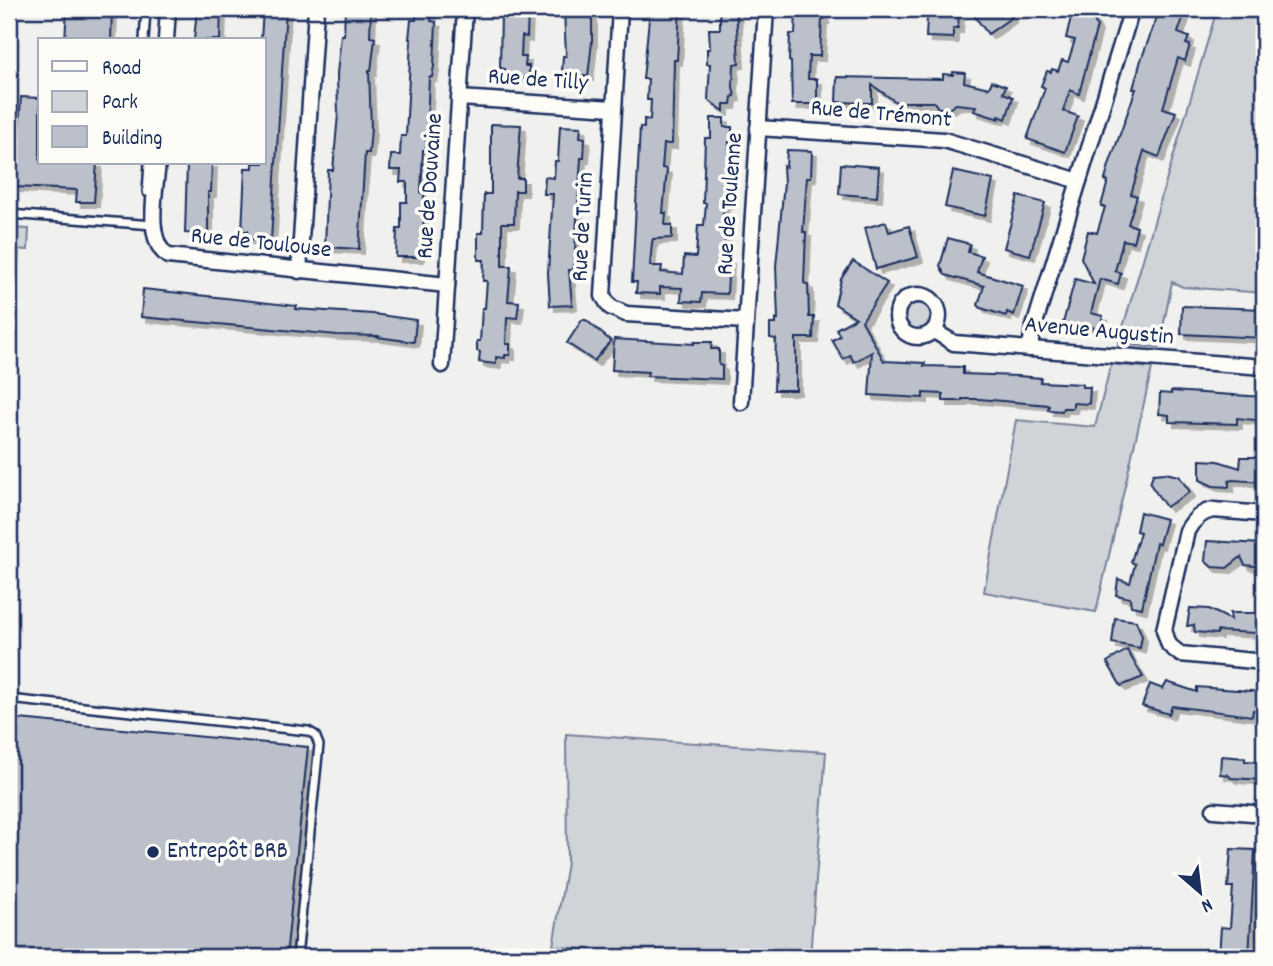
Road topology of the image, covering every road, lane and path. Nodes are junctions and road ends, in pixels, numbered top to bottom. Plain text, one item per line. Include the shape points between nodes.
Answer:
1 (146, 9) edge
2 (168, 9) edge
3 (316, 9) edge
4 (465, 9) edge
5 (620, 9) edge
6 (766, 9) edge
7 (1132, 9) edge
8 (144, 38) edge
9 (166, 38) edge
10 (459, 98) junction
11 (613, 108) junction
12 (758, 128) junction
13 (149, 164) edge
14 (158, 164) edge
15 (1079, 181) junction
16 (156, 192) junction
17 (9, 214) edge
18 (154, 225) junction
19 (299, 271) junction
20 (447, 285) junction
21 (746, 321) junction
22 (934, 331) dead end
23 (1030, 349) junction
24 (442, 365) dead end
25 (1264, 368) edge
26 (741, 402) dead end
27 (1264, 514) edge
28 (1264, 662) edge
29 (9, 699) edge
30 (1213, 810) dead end
31 (1264, 814) edge
32 (297, 957) edge

1 - 8 lane
2 - 9 street
3 - 19 street
4 - 10 street, Rue de Douvaine
5 - 11 street, Rue de Turin
6 - 12 street, Rue de Toulenne
7 - 15 street
10 - 11 street, Rue de Tilly
10 - 20 street, Rue de Douvaine
11 - 21 street, Rue de Turin via 602,291 606,302 626,314
12 - 15 street, Rue de Trémont via 944,140
12 - 21 street, Rue de Toulenne
13 - 16 lane via 147,192
14 - 16 street, Rue de Toulouse
15 - 23 street
16 - 18 street, Rue de Toulouse
17 - 18 lane
18 - 19 street, Rue de Toulouse via 159,248 174,258
19 - 20 street, Rue de Toulouse
20 - 24 street, Rue de Douvaine
21 - 26 street, Rue de Toulenne
22 - 23 street, Avenue Augustin via 954,342
23 - 25 street, Avenue Augustin
27 - 28 street via 1213,510 1195,520 1187,531 1164,631 1169,645 1180,654
29 - 32 lane via 315,735 319,745
30 - 31 street

